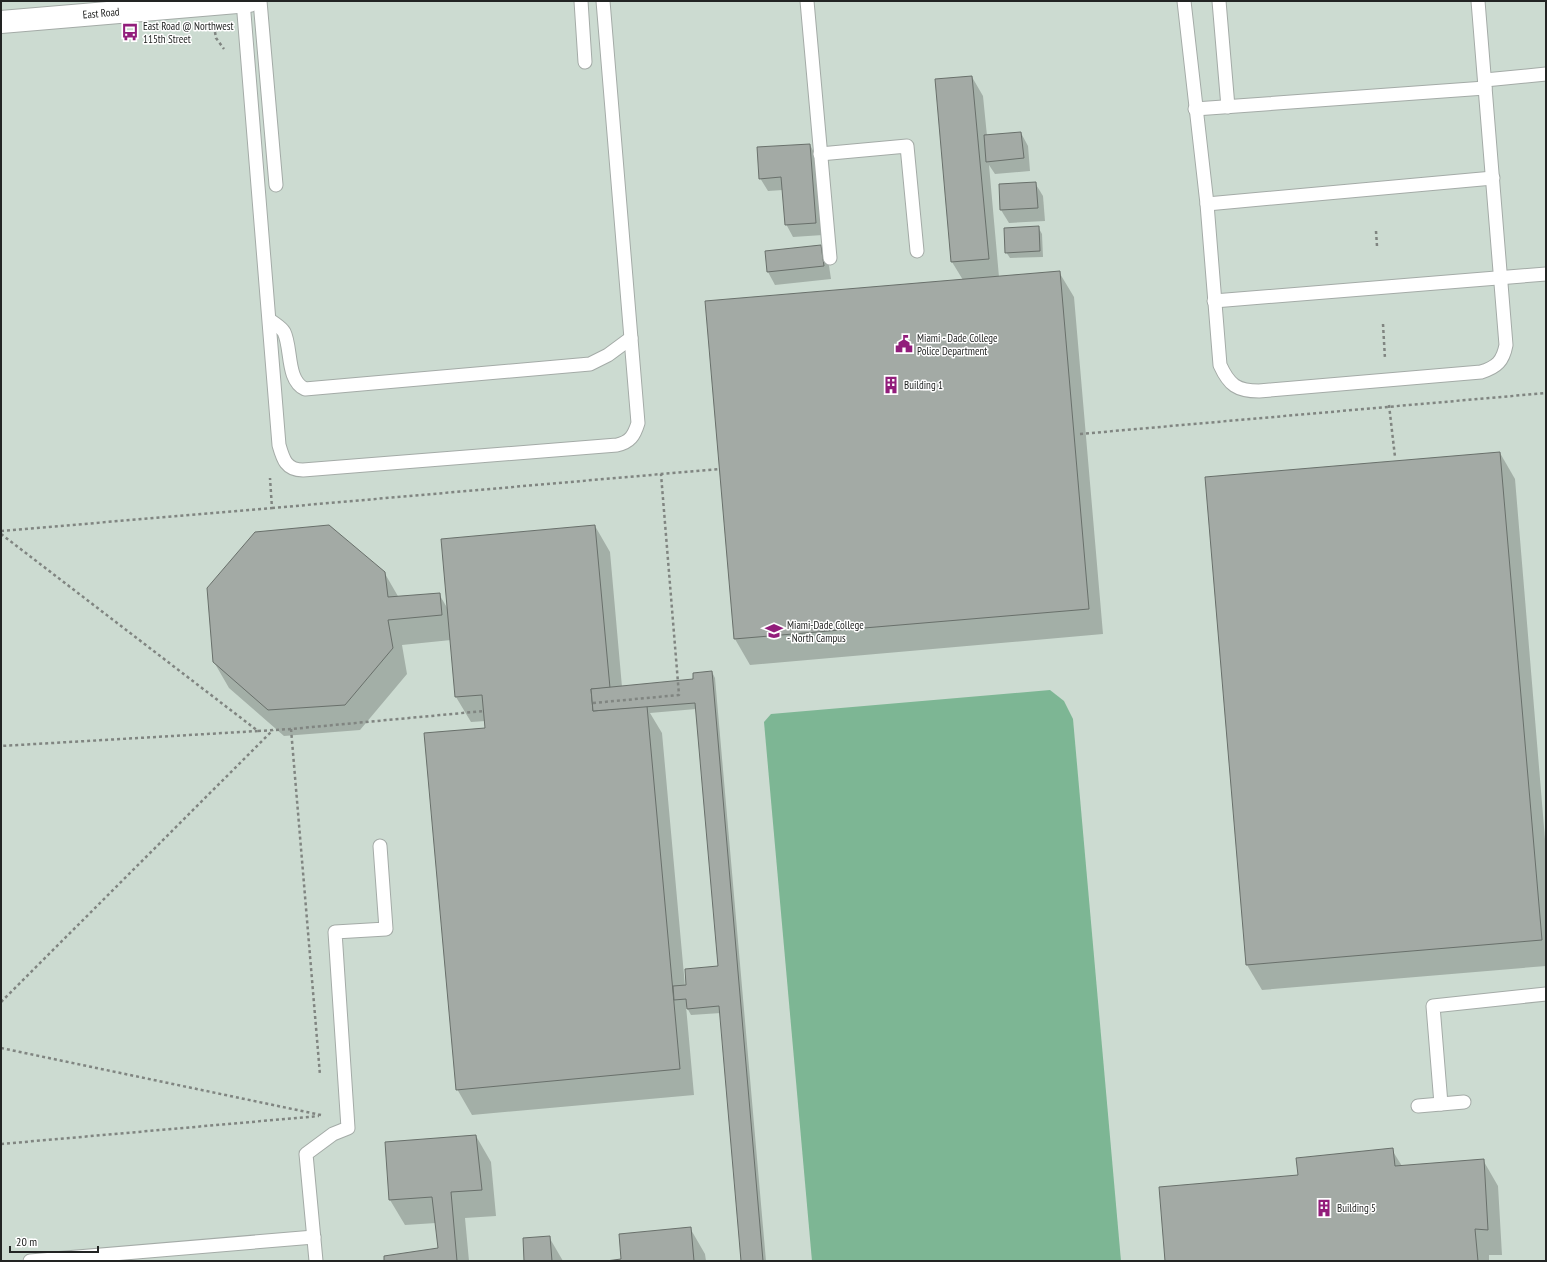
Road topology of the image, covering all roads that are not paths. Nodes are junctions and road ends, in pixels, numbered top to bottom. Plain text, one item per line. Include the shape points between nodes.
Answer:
1 (243, 1) edge
2 (249, 1) edge
3 (260, 1) edge
4 (581, 1) edge
5 (603, 1) edge
6 (807, 1) edge
7 (1184, 1) edge
8 (1219, 1) edge
9 (1478, 1) edge
10 (1, 22) edge
11 (585, 62) dead end
12 (1546, 74) edge
13 (1485, 84) junction
14 (1228, 107) junction
15 (1196, 109) junction
16 (820, 154) junction
17 (1493, 178) junction
18 (276, 185) dead end
19 (1207, 204) junction
20 (917, 251) dead end
21 (830, 258) dead end
22 (1546, 274) edge
23 (1500, 278) junction
24 (1214, 301) junction
25 (270, 320) junction
26 (631, 338) junction
27 (380, 846) dead end
28 (1546, 994) edge
29 (1464, 1102) dead end
30 (1441, 1104) junction
31 (1418, 1106) dead end
32 (314, 1237) junction
33 (30, 1261) edge
34 (316, 1261) edge

1 - 2 street, East Road
1 - 10 street, East Road
1 - 25 lane
3 - 18 lane
4 - 11 lane
5 - 26 lane
6 - 16 lane
7 - 15 lane
8 - 14 lane
9 - 13 lane
12 - 13 lane
13 - 14 lane
13 - 17 lane
14 - 15 lane
15 - 19 lane
16 - 20 lane via 906,146
16 - 21 lane
17 - 19 lane
17 - 23 lane
19 - 24 lane
22 - 23 lane
23 - 24 lane
23 - 24 lane via 1506,345 1504,356 1492,368 1482,372 1259,391 1246,391 1236,387 1226,378 1220,365
25 - 26 lane via 283,331 293,372 301,387 305,389 590,364 608,355
25 - 26 lane via 279,445 285,461 295,470 624,443 635,433 638,423
27 - 32 lane via 386,929 335,932 348,1128 333,1134 306,1154
28 - 30 lane via 1433,1006
29 - 30 lane
30 - 31 lane
32 - 33 lane
32 - 34 lane

